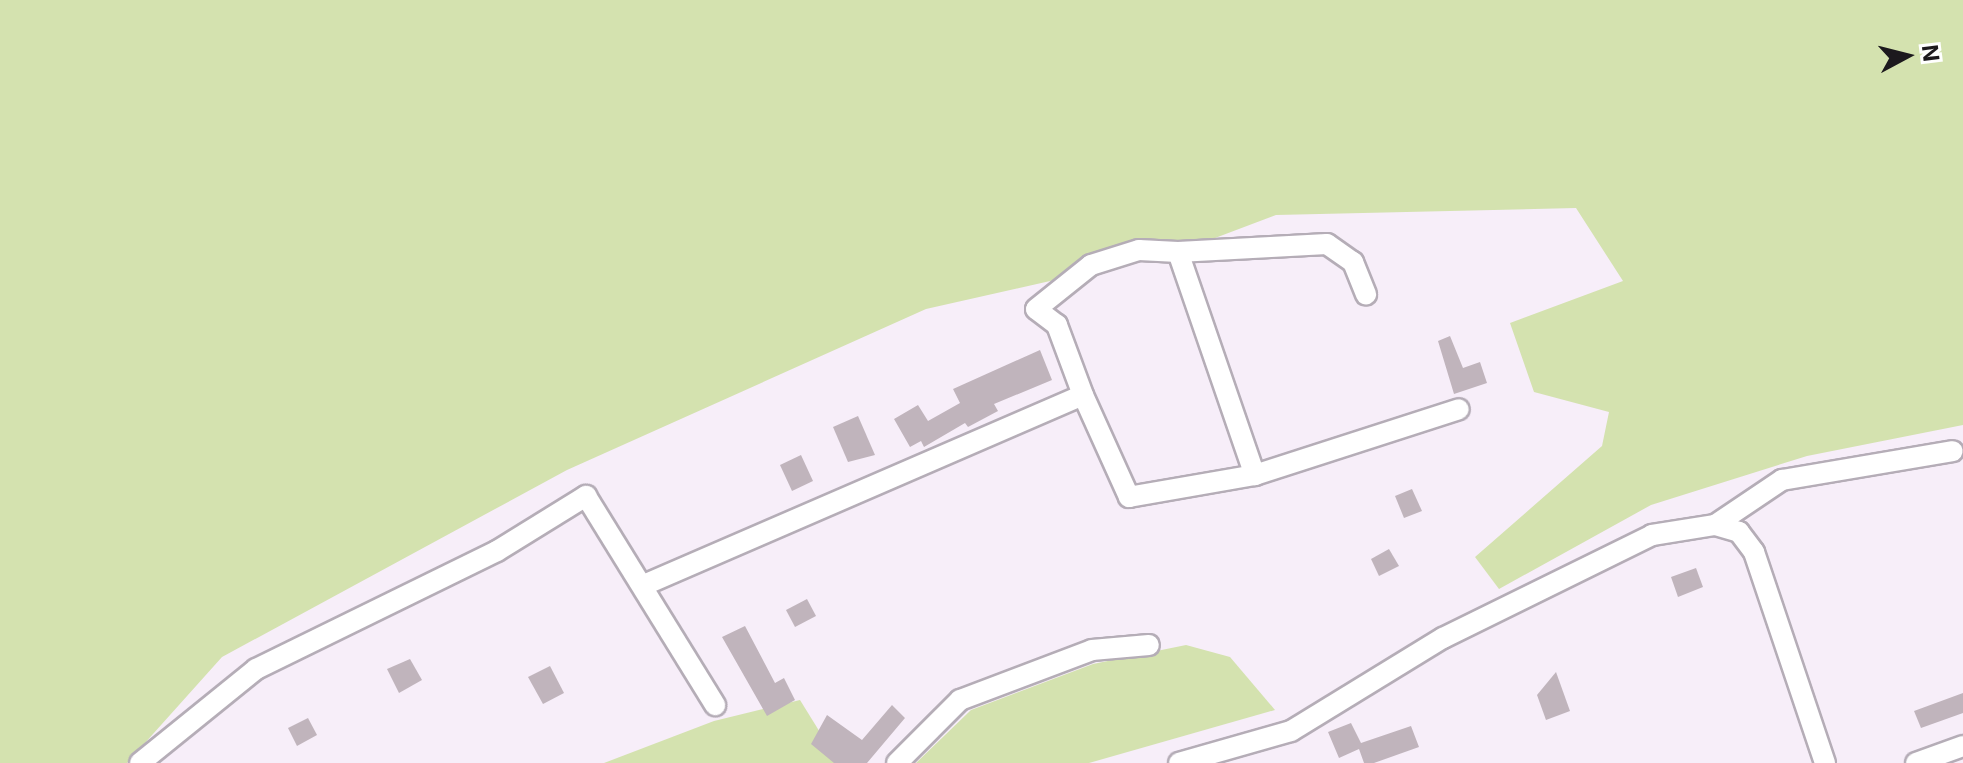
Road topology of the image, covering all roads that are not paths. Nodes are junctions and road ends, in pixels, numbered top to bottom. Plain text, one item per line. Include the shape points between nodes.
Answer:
1 (1178, 252) junction
2 (1366, 295) dead end
3 (1083, 395) junction
4 (1459, 409) dead end
5 (1953, 451) dead end
6 (1255, 475) junction
7 (1715, 525) junction
8 (644, 585) junction
9 (1149, 645) dead end
10 (715, 705) dead end
11 (1963, 746) edge
12 (140, 763) edge
13 (897, 763) edge
14 (1179, 763) edge
15 (1825, 763) edge
16 (1916, 763) edge

1 - 2 street via 1327,244 1353,262
1 - 3 street via 1139,250 1091,265 1036,309 1057,325
1 - 6 street
3 - 6 street via 1129,497
3 - 8 street
4 - 6 street
5 - 7 street via 1782,480
7 - 14 street via 1652,535 1443,638 1291,731
7 - 15 street via 1739,532 1754,552
8 - 10 street
8 - 12 street via 586,496 497,551 256,669
9 - 13 street via 1092,650 960,700
11 - 16 street

